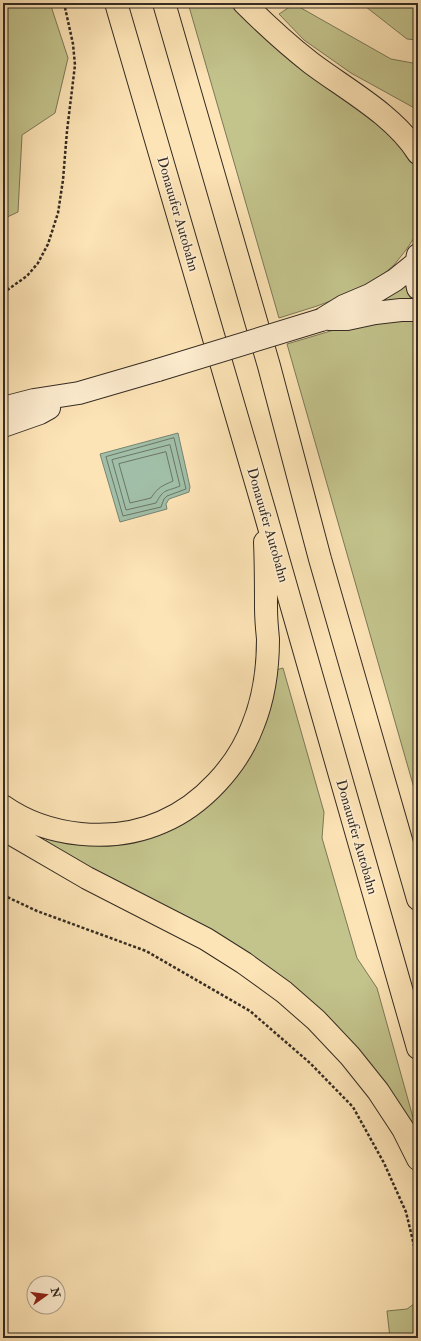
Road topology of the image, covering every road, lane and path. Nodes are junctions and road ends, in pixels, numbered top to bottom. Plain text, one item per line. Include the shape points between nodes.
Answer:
1 (64, 3) edge
2 (116, 3) edge
3 (164, 3) edge
4 (244, 3) edge
5 (418, 153) edge
6 (417, 259) edge
7 (418, 288) edge
8 (3, 293) edge
9 (418, 310) edge
10 (321, 320) junction
11 (79, 393) junction
12 (3, 408) edge
13 (3, 426) edge
14 (265, 512) junction
15 (3, 806) edge
16 (3, 829) edge
17 (3, 895) edge
18 (418, 899) edge
19 (418, 1048) edge
20 (418, 1159) edge
21 (418, 1262) edge

1 - 8 path via 75,65 58,213 48,244 38,263 27,276
2 - 14 highway, Donauufer Autobahn
3 - 18 highway via 269,366 320,560
4 - 5 highway via 310,62 389,119
6 - 7 main road
6 - 10 main road via 395,280
9 - 10 main road
10 - 11 main road, bridge
11 - 12 main road
11 - 13 main road via 40,413
14 - 15 highway via 268,639 261,700 253,726 242,748 211,789 188,808 162,822 132,832 98,835 65,832 36,824
14 - 19 highway, Donauufer Autobahn
16 - 20 highway via 87,878 206,940 284,992 316,1020 350,1056 378,1091 403,1129
17 - 21 path via 37,911 146,951 250,1011 310,1063 353,1107 384,1163 406,1212

